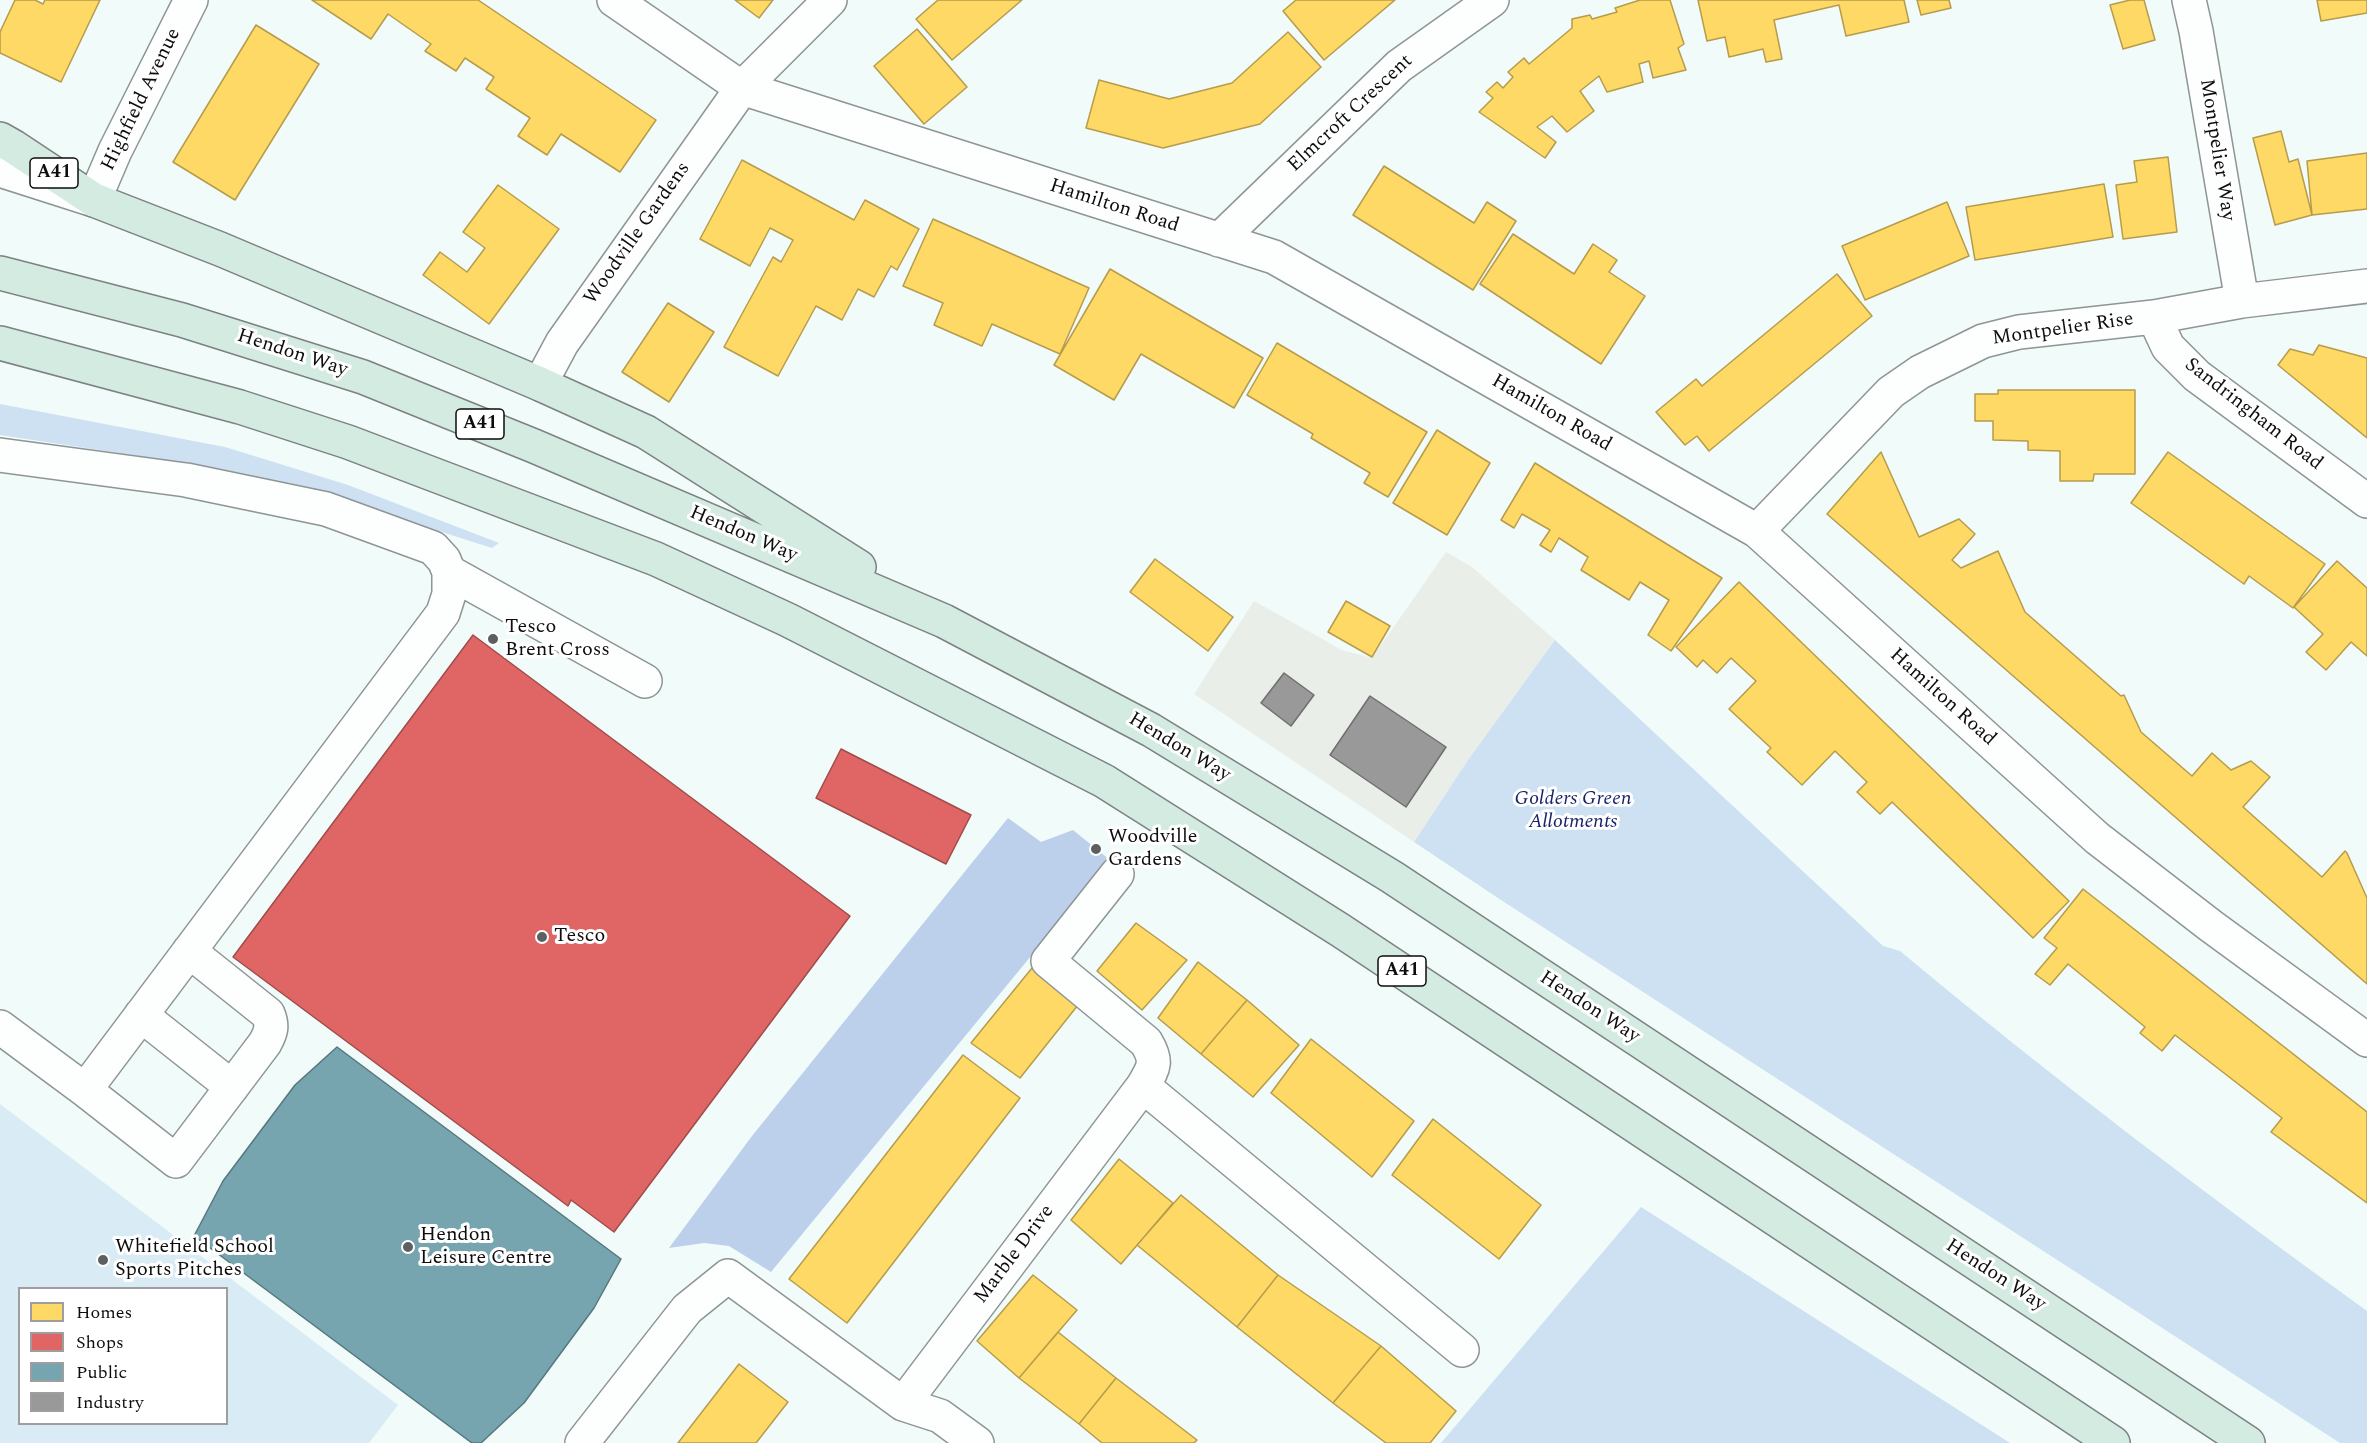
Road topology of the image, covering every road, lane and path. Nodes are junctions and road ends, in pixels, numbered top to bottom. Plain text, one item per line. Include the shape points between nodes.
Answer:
1 (191, 0) edge
2 (614, 0) edge
3 (830, 0) edge
4 (1492, 0) edge
5 (2189, 0) edge
6 (742, 88) junction
7 (0, 139) edge
8 (0, 170) edge
9 (94, 200) junction
10 (1219, 240) junction
11 (0, 273) edge
12 (2367, 286) edge
13 (2241, 301) junction
14 (2154, 317) junction
15 (0, 343) edge
16 (0, 365) edge
17 (540, 384) junction
18 (240, 407) junction
19 (0, 455) edge
20 (2367, 501) edge
21 (1757, 531) junction
22 (449, 572) junction
23 (944, 621) junction
24 (645, 681) dead end
25 (1117, 874) dead end
26 (189, 951) junction
27 (141, 1015) junction
28 (0, 1027) edge
29 (2367, 1040) edge
30 (1143, 1086) junction
31 (232, 1087) junction
32 (85, 1090) junction
33 (1462, 1350) dead end
34 (903, 1404) junction
35 (582, 1443) edge
36 (977, 1443) edge
37 (2113, 1443) edge
38 (2248, 1443) edge

1 - 9 street, Highfield Avenue
2 - 6 street, Hamilton Road
3 - 6 street, Woodville Gardens
4 - 10 street, Elmcroft Crescent via 1399,66
5 - 13 street, Montpelier Way
6 - 10 street, Hamilton Road
6 - 17 street, Woodville Gardens via 562,343
7 - 9 highway, A41
8 - 9 street
9 - 17 highway, A41
10 - 21 street, Hamilton Road via 1274,257
11 - 23 highway, Hendon Way / A41 via 182,320 363,377
12 - 13 street, Montpelier Rise
13 - 14 street, Montpelier Rise
14 - 20 street, Sandringham Road via 2168,347 2196,376
14 - 21 street, Montpelier Rise via 2019,332 1983,341 1930,366 1891,392
15 - 18 highway, A41
16 - 18 highway, A41
17 - 23 highway, A41 via 646,432
18 - 37 highway, A41 via 348,442 656,559 788,620 1104,781 1340,930
19 - 22 street via 186,480 326,509 433,548
21 - 29 street, Hamilton Road via 2097,838
22 - 24 street
22 - 26 street via 449,594 443,613
23 - 38 highway, Hendon Way / A41 via 1151,730 1392,877
25 - 30 street, Marble Drive via 1048,961 1146,1042 1153,1054 1154,1067
26 - 27 street
26 - 31 street via 260,1006 272,1023 265,1043
27 - 31 street
27 - 32 street
28 - 32 street
30 - 33 street
30 - 34 street, Marble Drive
31 - 32 street via 176,1161
34 - 35 street via 729,1276 687,1309
34 - 36 street via 940,1416

